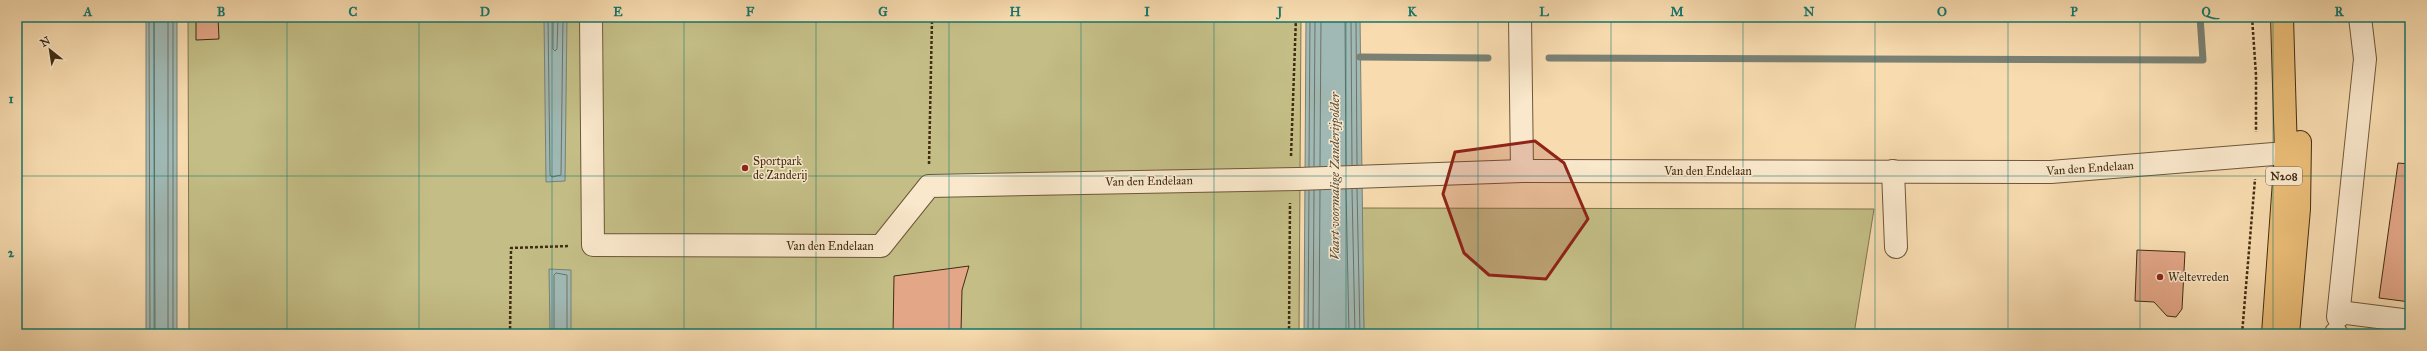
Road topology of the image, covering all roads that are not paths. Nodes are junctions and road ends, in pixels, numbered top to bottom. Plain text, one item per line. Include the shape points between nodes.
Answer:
1 (591, 17) edge
2 (1520, 17) edge
3 (2282, 17) edge
4 (2297, 17) edge
5 (2360, 17) edge
6 (2286, 153) junction
7 (1522, 171) junction
8 (1893, 171) junction
9 (1896, 247) dead end
10 (2410, 321) edge
11 (2338, 324) edge
12 (2273, 334) edge
13 (2288, 334) edge

1 - 7 street, Van den Endelaan via 593,245 881,246 929,186 1290,179
2 - 7 street
3 - 6 main road, N208
4 - 13 main road, N208 via 2299,209
5 - 11 street via 2365,59
6 - 8 street, Van den Endelaan via 2051,172
6 - 12 main road, N208
7 - 8 street, Van den Endelaan
8 - 9 street
10 - 11 street

